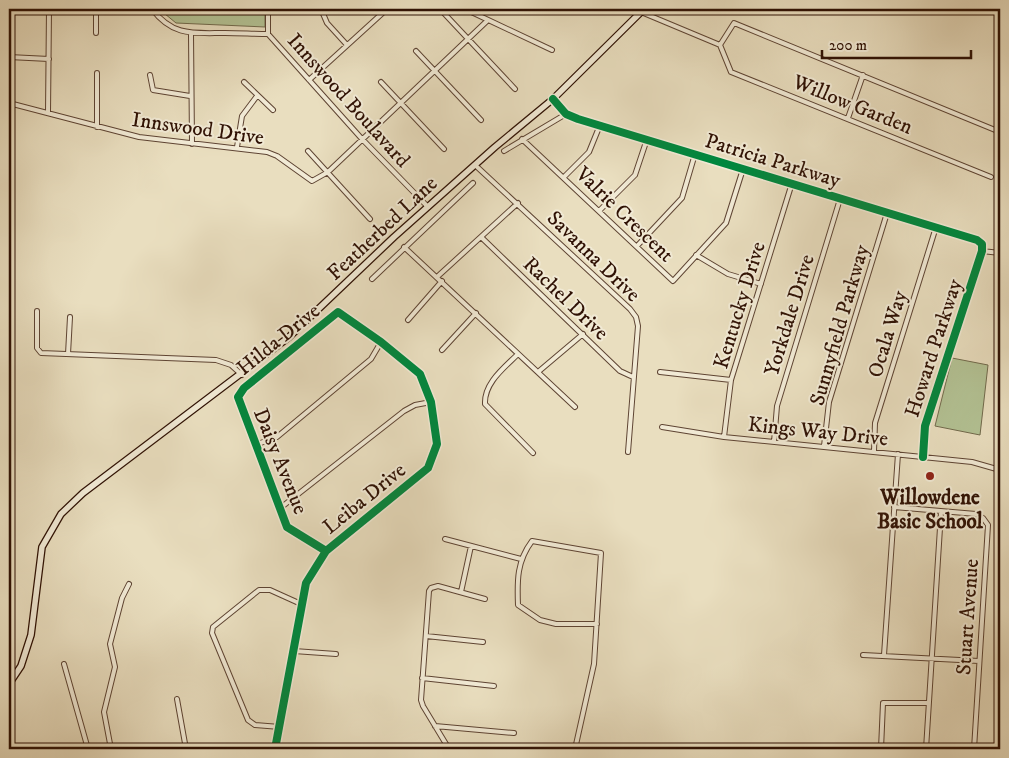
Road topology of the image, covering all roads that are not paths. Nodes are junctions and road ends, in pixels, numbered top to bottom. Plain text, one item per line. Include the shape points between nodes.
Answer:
1 (49, 9) edge
2 (96, 9) edge
3 (152, 9) edge
4 (268, 9) edge
5 (322, 9) edge
6 (387, 9) edge
7 (440, 9) edge
8 (464, 9) edge
9 (643, 10) edge
10 (488, 20) junction
11 (96, 33) dead end
12 (192, 34) junction
13 (268, 34) junction
14 (468, 38) junction
15 (347, 45) junction
16 (720, 45) junction
17 (416, 50) dead end
18 (552, 50) dead end
19 (9, 58) edge
20 (48, 59) junction
21 (434, 70) junction
22 (97, 73) dead end
23 (150, 74) dead end
24 (863, 75) junction
25 (309, 80) junction
26 (244, 82) dead end
27 (381, 82) dead end
28 (515, 89) dead end
29 (190, 96) junction
30 (257, 96) junction
31 (553, 98) junction
32 (9, 103) edge
33 (402, 104) junction
34 (273, 110) dead end
35 (48, 112) junction
36 (566, 114) junction
37 (848, 118) junction
38 (481, 120) dead end
39 (600, 125) junction
40 (98, 126) junction
41 (1000, 132) edge
42 (362, 139) junction
43 (522, 139) junction
44 (647, 139) junction
45 (192, 144) junction
46 (237, 147) junction
47 (444, 149) dead end
48 (308, 151) dead end
49 (504, 151) dead end
50 (695, 154) junction
51 (475, 165) junction
52 (743, 169) junction
53 (328, 172) junction
54 (564, 177) junction
55 (991, 177) dead end
56 (472, 183) dead end
57 (792, 184) junction
58 (840, 198) junction
59 (518, 204) junction
60 (428, 207) junction
61 (599, 212) junction
62 (887, 213) junction
63 (370, 219) dead end
64 (936, 227) junction
65 (480, 237) junction
66 (637, 246) junction
67 (404, 247) junction
68 (982, 251) junction
69 (1000, 253) edge
70 (696, 255) junction
71 (437, 277) junction
72 (372, 279) dead end
73 (442, 280) junction
74 (761, 284) junction
75 (36, 311) dead end
76 (338, 312) joint
77 (476, 313) junction
78 (70, 317) dead end
79 (408, 320) dead end
80 (583, 334) junction
81 (381, 342) junction
82 (277, 347) junction
83 (442, 350) dead end
84 (68, 354) junction
85 (518, 354) junction
86 (284, 356) junction
87 (538, 372) junction
88 (660, 372) dead end
89 (242, 374) junction
90 (633, 377) junction
91 (731, 380) junction
92 (240, 393) joint
93 (431, 402) junction
94 (575, 408) dead end
95 (662, 427) dead end
96 (724, 437) junction
97 (774, 442) junction
98 (255, 445) junction
99 (824, 446) junction
100 (874, 451) junction
101 (628, 452) dead end
102 (533, 453) dead end
103 (898, 454) junction
104 (923, 457) junction
105 (1000, 470) edge
106 (894, 507) junction
107 (278, 510) junction
108 (941, 512) junction
109 (445, 539) dead end
110 (471, 546) junction
111 (326, 551) junction
112 (521, 559) junction
113 (129, 584) dead end
114 (461, 592) junction
115 (485, 599) dead end
116 (301, 604) junction
117 (597, 624) junction
118 (426, 636) junction
119 (482, 642) dead end
120 (294, 651) junction
121 (336, 654) dead end
122 (863, 655) dead end
123 (884, 655) junction
124 (932, 659) junction
125 (979, 661) junction
126 (64, 664) dead end
127 (422, 678) junction
128 (9, 684) edge
129 (494, 686) dead end
130 (177, 699) dead end
131 (928, 703) junction
132 (435, 726) junction
133 (280, 727) junction
134 (514, 733) dead end
135 (88, 749) edge
136 (111, 749) edge
137 (186, 749) edge
138 (275, 749) edge
139 (449, 749) edge
140 (575, 749) edge
141 (881, 749) edge
142 (926, 749) edge
143 (974, 749) edge

1 - 20 street
2 - 11 street
3 - 12 street, Innswood Boulavard via 174,28
4 - 13 street, Innswood Boulavard
5 - 15 street via 328,23
6 - 15 street
7 - 14 street
8 - 10 street
9 - 16 street
9 - 31 main road, Featherbed Lane
10 - 14 street
10 - 18 street
12 - 13 street, Innswood Boulavard
12 - 29 street
13 - 25 street, Innswood Boulavard
14 - 21 street
14 - 28 street
15 - 25 street
16 - 24 street via 734,23
16 - 37 street, Willow Garden via 731,72
17 - 21 street
19 - 20 street
20 - 35 street
21 - 33 street
21 - 38 street
22 - 40 street
23 - 29 street via 153,90
24 - 37 street
24 - 41 street
25 - 42 street, Innswood Boulavard
26 - 30 street
27 - 33 street
29 - 45 street
30 - 34 street
30 - 46 street via 242,116
31 - 36 street
31 - 51 main road, Featherbed Lane
32 - 35 street, Innswood Drive
33 - 42 street
33 - 47 street
35 - 40 street, Innswood Drive
36 - 39 street, Patricia Parkway
36 - 43 street
37 - 55 street, Willow Garden
39 - 44 street, Patricia Parkway
39 - 54 street via 589,152
40 - 45 street, Innswood Drive via 140,137
42 - 53 street
42 - 60 street, Innswood Boulavard
43 - 49 street
43 - 54 street, Valrie Crescent
44 - 50 street, Patricia Parkway
44 - 61 street via 635,175
45 - 46 street, Innswood Drive
46 - 53 street, Innswood Drive via 276,156 312,181
48 - 53 street
50 - 52 street, Patricia Parkway
50 - 66 street via 682,198
51 - 59 street, Savanna Drive
51 - 60 main road, Featherbed Lane
52 - 57 street, Patricia Parkway
52 - 70 street, Valrie Crescent via 726,223
53 - 63 street
54 - 61 street, Valrie Crescent
56 - 67 street
57 - 58 street, Patricia Parkway
57 - 74 street, Kentucky Drive
58 - 62 street, Patricia Parkway
58 - 97 street, Yorkdale Drive via 777,406
59 - 65 street
59 - 90 street, Savanna Drive via 636,317
60 - 82 main road, Featherbed Lane
61 - 66 street, Valrie Crescent
62 - 64 street, Patricia Parkway
62 - 99 street, Sunnyfield Parkway via 829,402
64 - 68 street, Patricia Parkway via 978,240
64 - 100 street, Ocala Way via 875,423
65 - 71 street
65 - 80 street, Rachel Drive
66 - 70 street, Valrie Crescent via 672,281
67 - 71 street
67 - 72 street
68 - 69 street
68 - 104 street, Howard Parkway via 926,426
70 - 74 street via 728,274
71 - 73 street
73 - 77 street
73 - 79 street
74 - 91 street, Kentucky Drive
75 - 84 street via 37,350
76 - 81 street, Leiba Drive
76 - 86 street, Hilda Drive
77 - 83 street
77 - 85 street
78 - 84 street
80 - 87 street
80 - 90 street, Rachel Drive via 620,371
81 - 93 street, Leiba Drive via 420,374
81 - 98 street via 371,358 277,437
82 - 86 street
82 - 89 main road, Featherbed Lane
84 - 89 street via 216,360 231,365
85 - 87 street
85 - 102 street via 488,385 484,394 485,404
86 - 92 street, Hilda Drive
87 - 94 street
88 - 91 street
89 - 128 main road, Featherbed Lane via 89,489 62,514 42,547 31,635 21,666
90 - 101 street, Savanna Drive
91 - 96 street, Kentucky Drive
92 - 98 street, Daisy Avenue via 240,403
93 - 107 street via 404,411
93 - 111 street, Leiba Drive via 437,444 428,468
95 - 96 street, Kings Way Drive
96 - 97 street, Kings Way Drive
97 - 99 street, Kings Way Drive
98 - 107 street, Daisy Avenue
99 - 100 street, Kings Way Drive
100 - 103 street, Kings Way Drive
103 - 104 street, Kings Way Drive
103 - 106 street
104 - 105 street, Kings Way Drive via 972,462
106 - 108 street, Stuart Avenue
106 - 123 street
107 - 111 street, Daisy Avenue via 287,527
108 - 124 street
108 - 125 street, Stuart Avenue via 976,514 988,525
109 - 110 street
110 - 112 street
110 - 114 street
111 - 116 street, Leiba Drive via 306,583
112 - 117 street via 518,605 540,620 556,624
112 - 117 street via 532,541 601,553
113 - 136 street via 110,644 115,667 104,712
114 - 115 street
114 - 118 street via 438,586 431,588
116 - 120 street, Leiba Drive
116 - 133 street via 270,590 259,590 213,626 212,633 248,720 255,725
117 - 140 street via 594,664
118 - 119 street
118 - 127 street
120 - 121 street
120 - 133 street, Leiba Drive
122 - 123 street
123 - 124 street
124 - 125 street
124 - 131 street
125 - 143 street, Stuart Avenue
126 - 135 street
127 - 129 street
127 - 132 street via 421,700
130 - 137 street
131 - 141 street via 883,703
131 - 142 street
132 - 134 street
132 - 139 street
133 - 138 street, Leiba Drive

